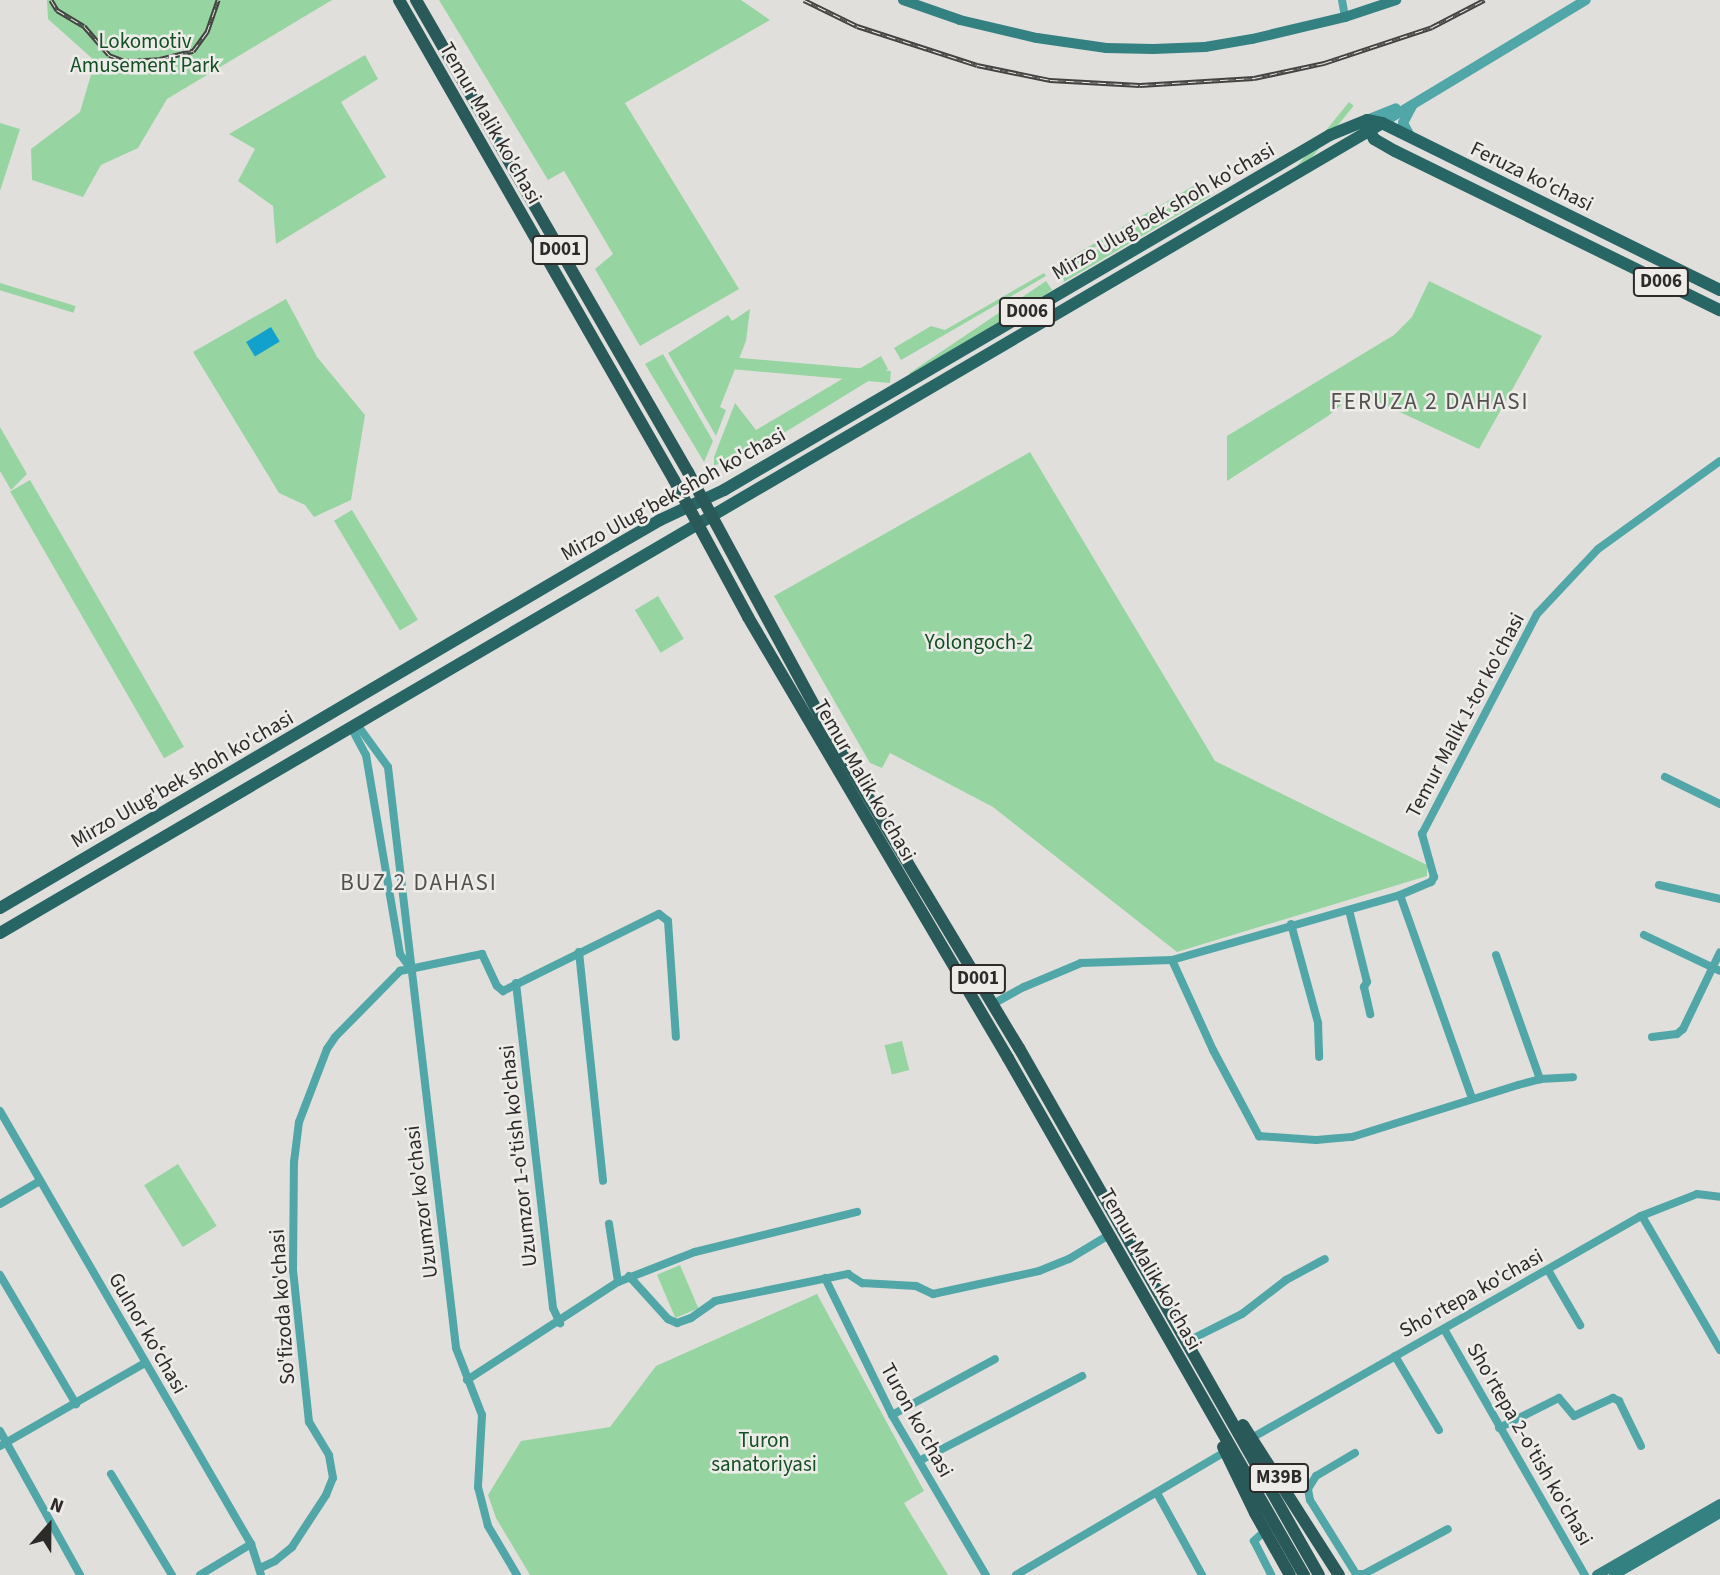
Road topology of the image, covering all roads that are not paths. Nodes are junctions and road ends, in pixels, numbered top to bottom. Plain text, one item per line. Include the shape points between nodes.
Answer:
1 (399, 0) edge
2 (416, 0) edge
3 (903, 0) edge
4 (914, 0) edge
5 (1342, 0) edge
6 (1387, 0) edge
7 (1396, 0) edge
8 (1586, 0) edge
9 (1345, 15) junction
10 (427, 19) junction
11 (413, 26) junction
12 (464, 83) junction
13 (450, 90) junction
14 (1419, 99) junction
15 (1382, 123) junction
16 (1363, 132) junction
17 (1410, 137) junction
18 (1583, 222) junction
19 (1574, 239) junction
20 (1720, 290) edge
21 (1720, 310) edge
22 (835, 425) junction
23 (843, 439) junction
24 (1720, 461) edge
25 (703, 500) junction
26 (689, 507) junction
27 (711, 515) junction
28 (697, 523) junction
29 (506, 611) junction
30 (517, 629) junction
31 (433, 654) junction
32 (443, 672) junction
33 (353, 725) junction
34 (250, 762) junction
35 (1665, 777) dead end
36 (260, 780) junction
37 (1720, 804) edge
38 (1659, 885) dead end
39 (1400, 895) junction
40 (1720, 899) edge
41 (0, 908) edge
42 (1349, 910) junction
43 (1291, 924) junction
44 (0, 933) edge
45 (1644, 934) dead end
46 (579, 952) junction
47 (1720, 952) edge
48 (1496, 955) dead end
49 (1172, 960) junction
50 (410, 968) junction
51 (1717, 969) edge
52 (516, 983) junction
53 (993, 1004) junction
54 (1370, 1014) dead end
55 (676, 1037) dead end
56 (1652, 1037) dead end
57 (1320, 1057) dead end
58 (1573, 1077) dead end
59 (1541, 1079) junction
60 (1472, 1098) junction
61 (0, 1111) edge
62 (40, 1181) junction
63 (603, 1181) dead end
64 (1720, 1197) edge
65 (0, 1204) edge
66 (857, 1212) dead end
67 (1642, 1216) junction
68 (609, 1224) dead end
69 (1109, 1235) junction
70 (1325, 1259) dead end
71 (1548, 1270) junction
72 (0, 1275) edge
73 (629, 1276) junction
74 (825, 1278) junction
75 (618, 1282) junction
76 (560, 1323) junction
77 (1580, 1325) dead end
78 (1444, 1329) junction
79 (1188, 1341) junction
80 (1720, 1350) edge
81 (1395, 1356) junction
82 (995, 1359) dead end
83 (145, 1363) junction
84 (1082, 1376) dead end
85 (467, 1380) junction
86 (76, 1404) junction
87 (892, 1415) junction
88 (1499, 1428) junction
89 (1438, 1430) dead end
90 (0, 1431) edge
91 (1248, 1440) junction
92 (3, 1444) edge
93 (1641, 1446) dead end
94 (1228, 1450) junction
95 (1355, 1453) dead end
96 (919, 1461) junction
97 (111, 1474) dead end
98 (1157, 1493) junction
99 (1310, 1500) junction
100 (1720, 1504) edge
101 (1298, 1507) junction
102 (1720, 1514) edge
103 (1448, 1529) dead end
104 (1265, 1531) junction
105 (251, 1544) junction
106 (261, 1571) edge
107 (80, 1575) edge
108 (172, 1575) edge
109 (200, 1575) edge
110 (517, 1575) edge
111 (986, 1575) edge
112 (1016, 1575) edge
113 (1202, 1575) edge
114 (1271, 1575) edge
115 (1290, 1575) edge
116 (1304, 1575) edge
117 (1319, 1575) edge
118 (1339, 1575) edge
119 (1585, 1575) edge
120 (1597, 1575) edge
121 (1614, 1575) edge

1 - 11 highway, Temur Malik ko'chasi / D001
2 - 10 highway, Temur Malik ko'chasi / D001
3 - 9 main road via 1009,32 1118,48 1206,47
4 - 9 main road via 1037,34 1154,47 1252,36
5 - 9 street
6 - 9 main road
7 - 9 main road
8 - 14 street
10 - 11 highway
10 - 12 highway, Temur Malik ko'chasi / D001
11 - 13 highway, Temur Malik ko'chasi / D001
12 - 13 highway
12 - 25 highway, Temur Malik ko'chasi / D001
13 - 26 highway, Temur Malik ko'chasi / D001
14 - 15 street
14 - 16 street
14 - 17 street via 1404,117
15 - 16 main road, Feruza ko'chasi
15 - 17 main road, Feruza ko'chasi / D006
16 - 19 main road, Feruza ko'chasi / D006
16 - 22 main road, Mirzo Ulug'bek shoh ko'chasi / D006 via 1330,135
16 - 23 main road, Mirzo Ulug'bek shoh ko'chasi / D006
17 - 18 main road, Feruza ko'chasi / D006
18 - 19 main road via 1573,228
18 - 20 main road, Feruza ko'chasi / D006
19 - 21 main road, Feruza ko'chasi / D006
22 - 23 main road
22 - 25 main road, Mirzo Ulug'bek shoh ko'chasi / D006
23 - 27 main road, Mirzo Ulug'bek shoh ko'chasi / D006
24 - 39 street, Temur Malik 1-tor ko'chasi via 1598,549 1544,605 1497,685 1422,834 1433,879
25 - 26 main road, Mirzo Ulug'bek shoh ko'chasi
25 - 27 highway, Temur Malik ko'chasi / D001
26 - 28 highway, Temur Malik ko'chasi / D001
26 - 29 main road, Mirzo Ulug'bek shoh ko'chasi
27 - 28 main road, Mirzo Ulug'bek shoh ko'chasi
27 - 53 highway, Temur Malik ko'chasi / D001 via 826,727
28 - 30 main road, Mirzo Ulug'bek shoh ko'chasi
28 - 69 highway, Temur Malik ko'chasi / D001
29 - 30 main road
29 - 31 main road, Mirzo Ulug'bek shoh ko'chasi
30 - 32 main road, Mirzo Ulug'bek shoh ko'chasi
31 - 32 main road
31 - 34 main road, Mirzo Ulug'bek shoh ko'chasi
32 - 33 main road, Mirzo Ulug'bek shoh ko'chasi
33 - 36 main road, Mirzo Ulug'bek shoh ko'chasi
33 - 50 street, Uzumzor ko'chasi via 366,755 400,954
33 - 50 street, Uzumzor ko'chasi via 388,767
34 - 36 main road
34 - 41 main road, Mirzo Ulug'bek shoh ko'chasi
35 - 37 street
36 - 44 main road, Mirzo Ulug'bek shoh ko'chasi
38 - 40 street
39 - 42 street, Temur Malik 1-tor ko'chasi
39 - 60 street
42 - 43 street, Temur Malik 1-tor ko'chasi
42 - 54 street
43 - 49 street, Temur Malik 1-tor ko'chasi
43 - 57 street via 1318,1023
45 - 51 street
46 - 52 street
46 - 55 street via 657,914 666,917
46 - 63 street
47 - 51 street
48 - 59 street
49 - 53 street, Temur Malik 1-tor ko'chasi via 1081,963
49 - 60 street via 1259,1136 1352,1137
50 - 52 street via 482,954 499,990
50 - 85 street, Uzumzor ko'chasi via 456,1348
50 - 106 street, So'fizoda ko'chasi via 400,971 331,1043 299,1122 293,1271 309,1422 329,1455 333,1478 292,1547
51 - 56 street via 1684,1029
52 - 76 street, Uzumzor 1-o'tish ko'chasi via 553,1308
53 - 79 highway, Temur Malik ko'chasi / D001
58 - 59 street
59 - 60 street
61 - 62 street, Gulnor koʻchasi
62 - 65 street
62 - 83 street, Gulnor koʻchasi
64 - 67 street, Sho'rtepa ko'chasi via 1697,1194
66 - 73 street via 695,1252
67 - 71 street, Sho'rtepa ko'chasi
67 - 80 street
68 - 75 street
69 - 74 street via 1039,1271 933,1294 916,1286 862,1283 848,1274
69 - 94 highway, Temur Malik ko'chasi / D001
70 - 79 street via 1286,1280 1242,1314
71 - 77 street
71 - 78 street, Sho'rtepa ko'chasi
72 - 86 street
73 - 74 street via 677,1323 715,1301
73 - 75 street
74 - 87 street, Turon ko'chasi
75 - 76 street
76 - 85 street
78 - 81 street, Sho'rtepa ko'chasi
78 - 88 street, Sho'rtepa 2-o'tish ko'chasi
79 - 91 highway, Temur Malik ko'chasi / D001
81 - 89 street
81 - 91 street, Sho'rtepa ko'chasi
82 - 87 street
83 - 86 street
83 - 105 street, Gulnor koʻchasi
84 - 96 street
85 - 110 street, Uzumzor ko'chasi via 479,1404 483,1427 478,1487 488,1526
86 - 92 street
87 - 96 street, Turon ko'chasi
88 - 93 street via 1559,1398 1574,1416 1613,1398 1619,1401
88 - 119 street, Sho'rtepa 2-o'tish ko'chasi
90 - 92 street
91 - 101 highway, M39B
91 - 117 highway, Temur Malik ko'chasi / D001
92 - 107 street
94 - 98 street
94 - 104 highway
94 - 116 highway, Temur Malik ko'chasi / D001
95 - 99 street via 1313,1479 1308,1489
96 - 111 street, Turon ko'chasi
97 - 108 street
98 - 112 street
98 - 113 street
99 - 101 street
99 - 103 street via 1359,1575
100 - 120 main road
101 - 118 highway, M39B
102 - 121 main road
104 - 114 street via 1254,1541
104 - 115 highway
105 - 106 street, Gulnor koʻchasi
105 - 109 street

